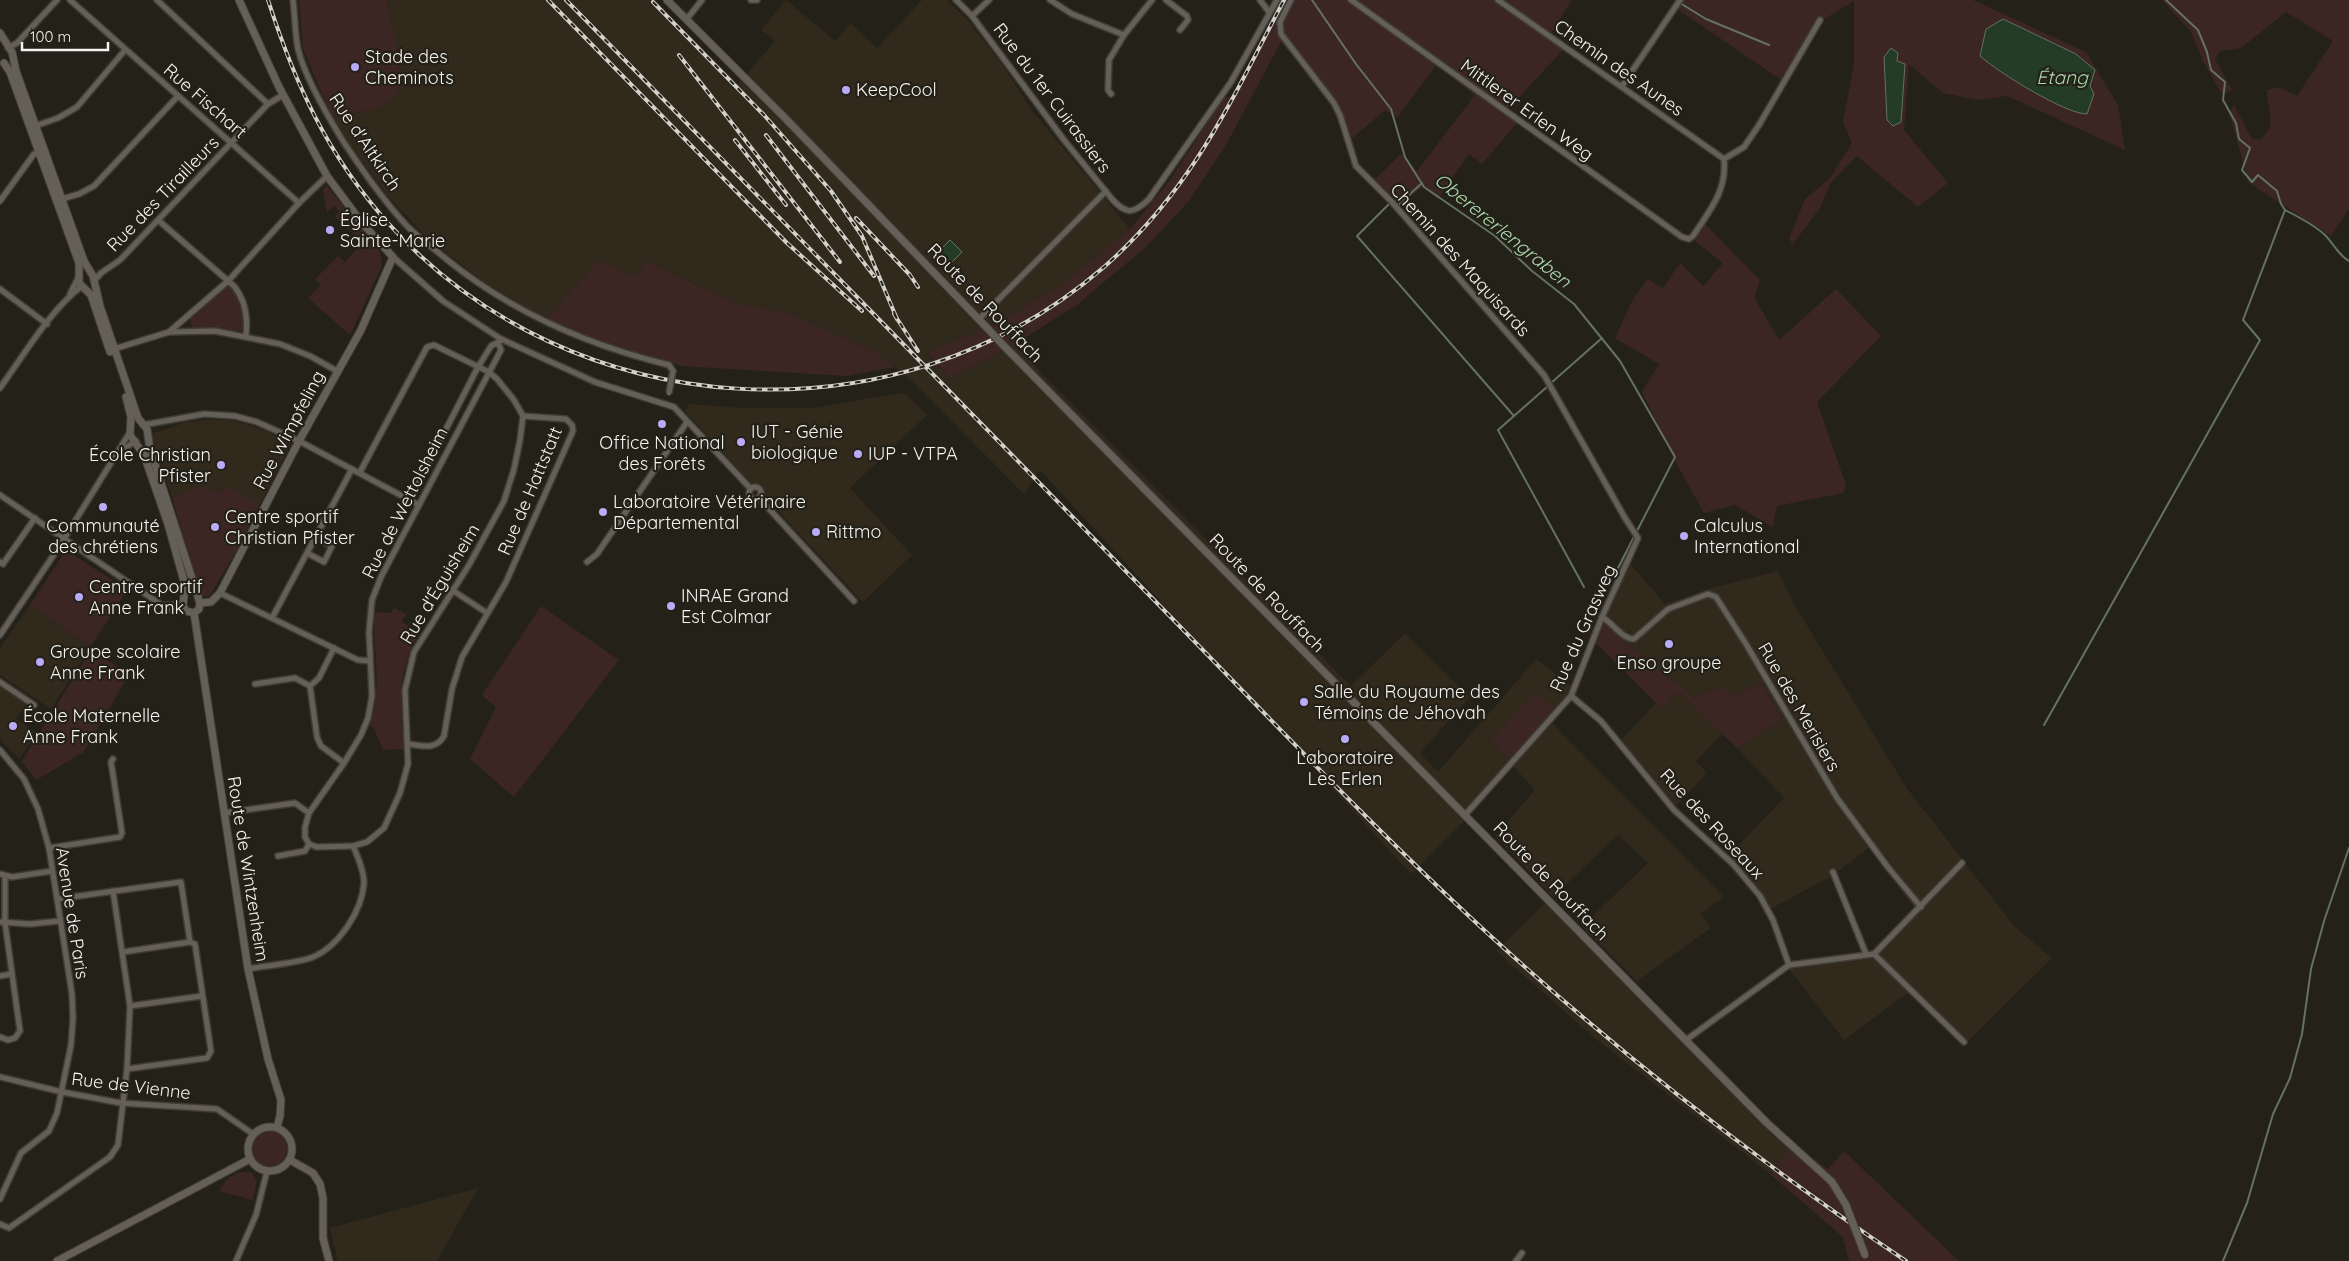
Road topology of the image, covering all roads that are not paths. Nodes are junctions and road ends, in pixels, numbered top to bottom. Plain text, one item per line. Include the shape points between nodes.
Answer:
1 (57, 0) edge
2 (70, 0) edge
3 (157, 0) edge
4 (293, 0) edge
5 (667, 0) edge
6 (702, 0) edge
7 (751, 0) edge
8 (757, 0) edge
9 (956, 0) edge
10 (989, 0) edge
11 (1050, 0) edge
12 (1152, 0) edge
13 (1166, 0) edge
14 (1260, 0) edge
15 (1277, 0) edge
16 (1291, 0) edge
17 (1351, 0) edge
18 (1498, 0) edge
19 (1680, 0) edge
20 (240, 1) edge
21 (1269, 12) junction
22 (972, 16) junction
23 (686, 20) junction
24 (1820, 20) dead end
25 (1180, 30) dead end
26 (0, 33) edge
27 (25, 35) junction
28 (1124, 35) junction
29 (0, 37) edge
30 (0, 44) edge
31 (4, 49) edge
32 (126, 50) junction
33 (13, 55) junction
34 (1, 63) edge
35 (1622, 86) junction
36 (1112, 94) dead end
37 (283, 95) junction
38 (178, 96) junction
39 (268, 104) junction
40 (36, 126) junction
41 (231, 143) junction
42 (38, 153) junction
43 (1724, 159) junction
44 (327, 176) junction
45 (0, 189) edge
46 (1106, 192) junction
47 (6, 193) junction
48 (62, 198) junction
49 (0, 201) edge
50 (299, 202) junction
51 (158, 220) junction
52 (393, 257) junction
53 (104, 270) junction
54 (90, 273) junction
55 (78, 277) junction
56 (94, 281) junction
57 (228, 281) junction
58 (82, 286) junction
59 (0, 289) edge
60 (67, 299) junction
61 (980, 318) junction
62 (47, 324) junction
63 (169, 332) junction
64 (246, 335) junction
65 (499, 341) junction
66 (114, 350) junction
67 (478, 367) junction
68 (337, 371) junction
69 (489, 372) junction
70 (0, 388) edge
71 (667, 404) junction
72 (523, 416) junction
73 (163, 422) junction
74 (687, 422) junction
75 (143, 425) junction
76 (130, 431) junction
77 (148, 434) junction
78 (136, 441) junction
79 (299, 441) junction
80 (115, 457) junction
81 (352, 468) junction
82 (360, 472) junction
83 (751, 489) junction
84 (0, 495) edge
85 (759, 498) junction
86 (410, 499) junction
87 (419, 505) junction
88 (35, 518) junction
89 (65, 538) junction
90 (315, 538) junction
91 (1638, 538) joint
92 (307, 553) junction
93 (0, 562) edge
94 (587, 562) dead end
95 (452, 590) junction
96 (220, 593) junction
97 (854, 601) dead end
98 (199, 602) junction
99 (184, 605) junction
100 (194, 613) junction
101 (487, 614) junction
102 (1602, 617) junction
103 (272, 618) junction
104 (1, 632) edge
105 (334, 648) junction
106 (370, 661) junction
107 (0, 682) edge
108 (255, 684) dead end
109 (310, 686) junction
110 (1571, 696) junction
111 (34, 705) dead end
112 (409, 744) junction
113 (0, 750) edge
114 (113, 759) dead end
115 (344, 763) junction
116 (224, 813) junction
117 (309, 813) junction
118 (1465, 815) junction
119 (310, 844) junction
120 (353, 846) junction
121 (49, 848) junction
122 (278, 856) dead end
123 (1962, 863) dead end
124 (52, 870) junction
125 (1832, 872) dead end
126 (2, 875) edge
127 (113, 891) junction
128 (57, 899) junction
129 (1921, 906) junction
130 (60, 921) junction
131 (3, 923) edge
132 (190, 942) junction
133 (122, 952) junction
134 (1866, 954) junction
135 (1874, 954) junction
136 (1789, 965) junction
137 (248, 969) junction
138 (11, 974) junction
139 (0, 976) edge
140 (202, 996) junction
141 (130, 1006) junction
142 (0, 1037) edge
143 (1686, 1040) junction
144 (1964, 1042) dead end
145 (127, 1069) junction
146 (0, 1077) edge
147 (62, 1092) junction
148 (121, 1102) junction
149 (277, 1128) junction
150 (253, 1134) junction
151 (250, 1159) junction
152 (290, 1160) junction
153 (266, 1171) junction
154 (0, 1199) edge
155 (0, 1224) edge
156 (1522, 1253) dead end
157 (1866, 1258) edge
158 (57, 1261) edge
159 (236, 1261) edge
160 (329, 1261) edge
161 (1516, 1261) edge

1 - 27 street
2 - 32 street, Rue Fischart
3 - 39 street
4 - 71 street, Rue d'Altkirch, bridge via 298,50 318,97 348,149 408,226 464,273 511,305 550,326 591,343 668,365 673,371
5 - 23 main road, Route de Rouffach
6 - 23 street
7 - 8 street
9 - 22 street, Rue du 1er Cuirassiers
10 - 22 street
11 - 28 street via 1072,14
12 - 28 street
13 - 25 street via 1187,16 1188,20
14 - 21 street
15 - 21 street
16 - 91 street, Chemin des Maquisards via 1280,22 1281,34 1334,102 1356,166 1391,201 1544,375
17 - 43 street, Mittlerer Erlen Weg via 1682,237 1689,239 1693,236 1722,190 1726,171
18 - 35 street, Chemin des Aunes
19 - 35 street
20 - 37 main road
21 - 46 street, Rue du 1er Cuirassiers via 1231,82 1149,199 1139,209 1130,212 1119,208
22 - 46 street, Rue du 1er Cuirassiers
23 - 61 main road, Route de Rouffach
24 - 43 street via 1760,125 1744,147
26 - 31 main road
27 - 31 street
27 - 33 street
28 - 36 street via 1109,60 1108,90
29 - 30 main road
31 - 33 main road
32 - 38 street, Rue Fischart
32 - 40 street via 77,107
33 - 34 main road via 11,61
33 - 40 main road
34 - 42 main road via 10,72
35 - 43 street, Chemin des Aunes
37 - 39 street, Rue des Tirailleurs
37 - 44 main road
38 - 41 street, Rue Fischart
38 - 48 street via 94,186
39 - 41 street, Rue des Tirailleurs
40 - 48 main road
41 - 50 street, Rue Fischart
41 - 51 street, Rue des Tirailleurs
42 - 47 street
42 - 55 main road via 79,263
44 - 50 street
44 - 52 main road via 362,223
45 - 47 street
46 - 61 street
47 - 49 street
48 - 54 main road
50 - 57 street
51 - 53 street, Rue des Tirailleurs via 120,260
51 - 57 street
52 - 65 street via 443,300
52 - 68 main road, Rue Wimpfeling via 361,330
53 - 54 street, Rue des Tirailleurs
53 - 56 street, Rue des Tirailleurs
54 - 55 main road via 84,271
54 - 56 main road
55 - 58 main road
55 - 60 street
56 - 58 main road via 90,286
56 - 66 main road
57 - 63 street
57 - 64 street via 240,293 245,307
58 - 60 street
58 - 76 main road via 90,295 128,403
59 - 62 street
60 - 62 street
61 - 118 main road, Route de Rouffach, bridge
62 - 70 street
63 - 64 street via 215,331
63 - 66 street
64 - 68 street via 280,344
65 - 67 street, Rue de Wettolsheim via 491,346
65 - 69 street, Rue de Wettolsheim via 501,350
65 - 71 street via 595,382
66 - 75 main road
67 - 69 street
67 - 82 street via 434,346 427,347
67 - 86 street, Rue de Wettolsheim
68 - 79 main road, Rue Wimpfeling
69 - 72 street via 514,400
69 - 87 street, Rue de Wettolsheim
71 - 74 street
72 - 95 street, Rue d'Éguisheim via 514,469 504,502
72 - 101 street, Rue de Hattstatt via 566,419 573,431 506,582
73 - 75 street
73 - 77 street
73 - 79 street via 204,414 235,416
74 - 83 street
74 - 94 street via 597,554
75 - 76 main road via 134,425
75 - 77 main road
76 - 78 main road via 131,438
76 - 80 street
77 - 78 main road via 142,441
77 - 98 main road
78 - 80 street
78 - 99 main road via 168,524 185,584
79 - 81 street
79 - 96 main road, Rue Wimpfeling
80 - 89 street
81 - 82 street
81 - 90 street
82 - 86 street
83 - 85 street via 751,498
83 - 85 street via 759,489
84 - 88 street
85 - 97 street
86 - 87 street
87 - 106 street, Rue de Wettolsheim via 372,600
88 - 89 street
88 - 93 street via 2,564
89 - 99 street via 162,605 173,611
89 - 104 street
90 - 92 street
90 - 92 street via 332,546 324,562
91 - 102 street, Rue du Grasweg
92 - 103 street
95 - 101 street
95 - 112 street, Rue d'Éguisheim via 421,638 408,669 404,690
96 - 98 main road via 211,602
96 - 103 street
98 - 99 main road via 191,596
98 - 100 main road
99 - 100 main road
100 - 116 main road, Route de Wintzenheim
101 - 112 street, Rue de Hattstatt via 462,657 452,689 447,725 440,742 434,746
102 - 110 street, Rue du Grasweg
102 - 129 street, Rue des Merisiers via 1625,637 1634,639 1668,608 1708,594 1716,597 1837,798
103 - 105 street
105 - 106 street via 358,660
105 - 109 street via 319,678
106 - 115 street, Rue de Wettolsheim via 372,696 368,718
107 - 111 street
108 - 109 street via 295,678
109 - 115 street via 317,737 321,746
110 - 118 street, Rue du Grasweg
110 - 136 street, Rue des Roseaux via 1601,721 1674,810 1733,864 1760,896 1773,920
112 - 120 street, Rue d'Éguisheim via 408,764 400,793 384,828 367,842
113 - 121 street, Avenue de Paris via 24,779 38,810
114 - 121 street via 120,837
115 - 117 street, Rue de Wettolsheim
116 - 117 street via 295,803
116 - 137 main road, Route de Wintzenheim
117 - 119 street, Rue de Wettolsheim via 305,838
118 - 143 main road, Route de Rouffach
119 - 120 street via 317,847
119 - 122 street via 305,851
120 - 137 street via 362,873 362,896 340,936 330,947 312,957
121 - 124 street, Avenue de Paris
123 - 129 street
124 - 126 street via 12,877
124 - 128 street, Avenue de Paris
125 - 134 street
126 - 131 street
127 - 128 street
127 - 132 street via 181,882
127 - 133 street
128 - 130 street, Avenue de Paris
129 - 135 street
130 - 131 street
130 - 147 street, Avenue de Paris via 73,1019
131 - 138 street
132 - 133 street
132 - 140 street via 196,944
133 - 141 street
134 - 135 street
134 - 136 street
135 - 144 street
136 - 143 street
137 - 149 main road, Route de Wintzenheim via 280,1100
138 - 139 street
138 - 142 street via 20,1031 15,1038
140 - 141 street
140 - 145 street via 211,1051 207,1058
141 - 145 street
143 - 157 main road, Route de Rouffach, bridge via 1767,1123 1832,1182 1846,1205
145 - 148 street
146 - 147 street, Rue de Vienne
147 - 148 street, Rue de Vienne
147 - 154 street, Avenue de Paris via 49,1131 21,1153
148 - 150 street, Rue de Vienne via 217,1109
148 - 155 street via 118,1144 110,1157 9,1228
149 - 150 main road via 261,1128
149 - 152 main road via 291,1142
150 - 151 main road via 247,1150
151 - 153 main road via 256,1167
151 - 158 main road
152 - 153 main road via 282,1168
152 - 160 main road via 313,1173 320,1184 323,1238
153 - 159 street via 256,1216
156 - 161 street

